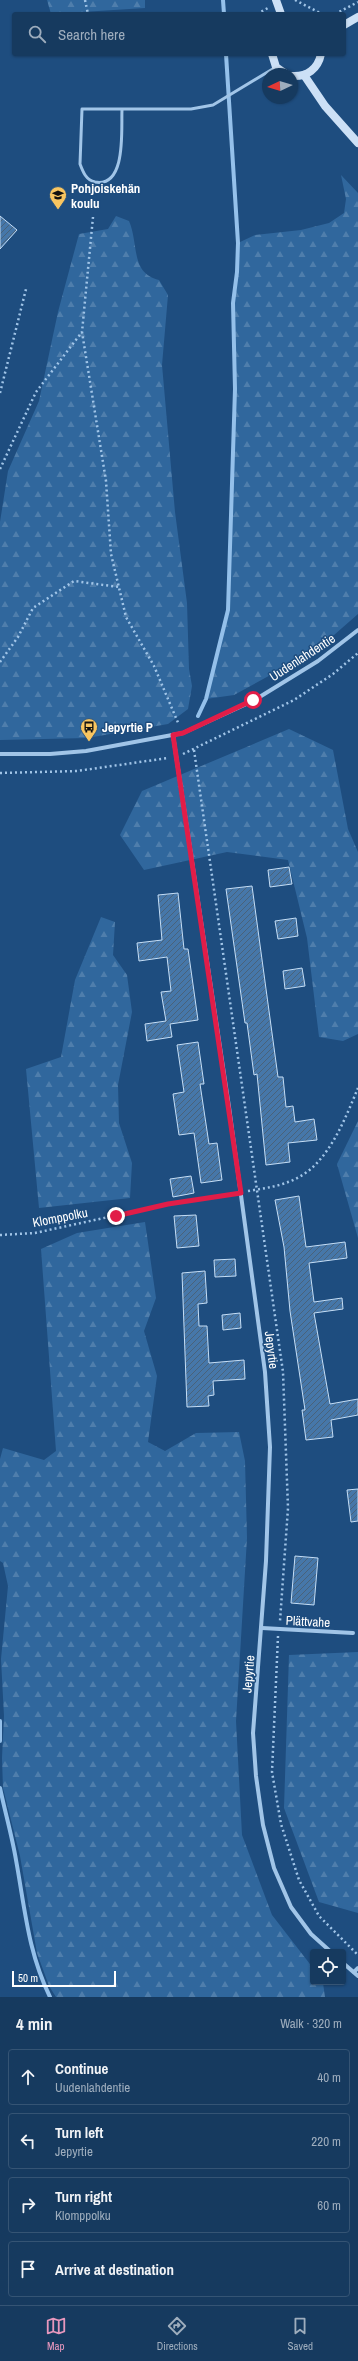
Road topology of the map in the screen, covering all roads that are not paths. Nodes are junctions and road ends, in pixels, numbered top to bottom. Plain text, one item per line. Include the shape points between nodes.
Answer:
1 (276, 0) edge
2 (280, 12) edge
3 (358, 17) edge
4 (346, 24) edge
5 (273, 56) edge
6 (320, 56) edge
7 (276, 67) joint
8 (304, 75) junction
9 (298, 76) edge
10 (122, 110) junction
11 (358, 143) edge
12 (358, 630) edge
13 (173, 735) junction
14 (0, 754) edge
15 (262, 1628) junction
16 (353, 1633) dead end
17 (328, 1949) edge
18 (346, 1965) edge
19 (358, 1968) edge
20 (354, 1972) junction
21 (358, 1976) edge

1 - 2 main road
3 - 4 main road
5 - 7 main road
6 - 8 main road via 316,67
7 - 10 lane via 212,105 191,109
8 - 9 main road
8 - 11 main road via 325,106
10 - 10 lane via 82,110 80,164 88,179 105,182 113,178 117,170
12 - 13 street, Uudenlahdentie via 318,661 253,700 183,733
13 - 14 street, Uudenlahdentie via 86,751
13 - 15 street, Jepyrtie via 265,1372 269,1462
15 - 16 street, Plättvahe
15 - 17 street, Jepyrtie via 253,1733 263,1825 274,1868 291,1907 311,1934
18 - 20 street
19 - 20 street
20 - 21 street

